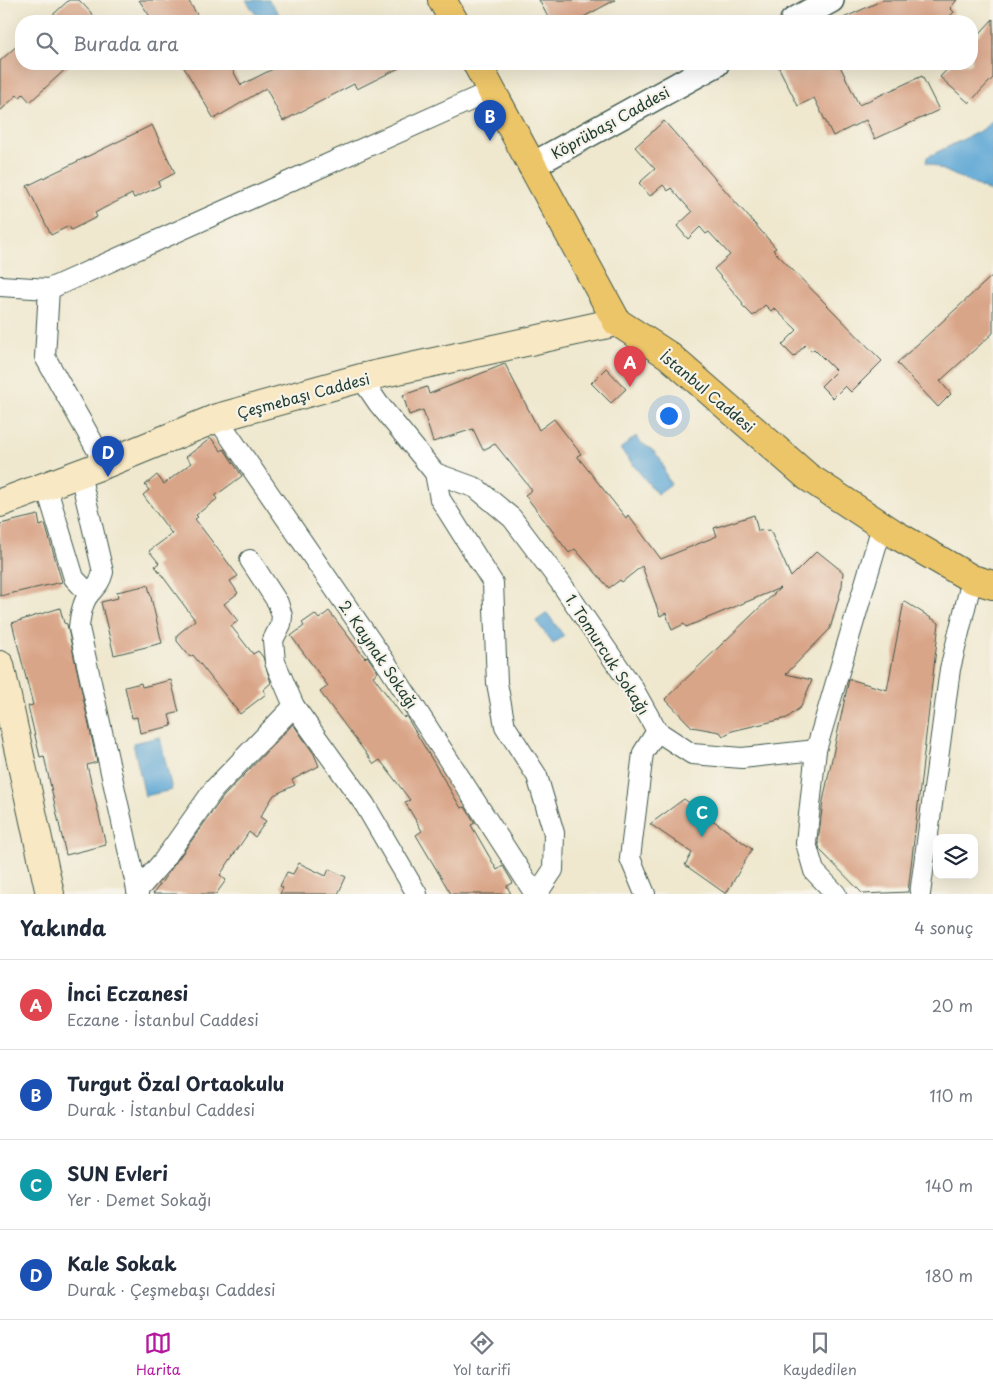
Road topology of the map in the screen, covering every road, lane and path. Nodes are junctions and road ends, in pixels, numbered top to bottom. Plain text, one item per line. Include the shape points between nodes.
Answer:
1 (442, 0) edge
2 (831, 0) edge
3 (451, 15) edge
4 (804, 15) edge
5 (480, 70) edge
6 (705, 70) edge
7 (491, 91) junction
8 (531, 166) junction
9 (0, 286) edge
10 (49, 289) junction
11 (617, 322) junction
12 (361, 378) junction
13 (217, 418) junction
14 (105, 464) junction
15 (435, 473) junction
16 (80, 474) junction
17 (46, 486) junction
18 (2, 496) edge
19 (882, 526) junction
20 (250, 560) dead end
21 (983, 582) edge
22 (89, 594) junction
23 (1, 671) edge
24 (294, 706) junction
25 (657, 731) junction
26 (816, 750) junction
27 (138, 893) edge
28 (50, 894) edge
29 (417, 894) edge
30 (536, 894) edge
31 (646, 894) edge
32 (836, 894) edge
33 (920, 894) edge

1 - 3 main road
2 - 4 street
5 - 7 main road, İstanbul Caddesi
6 - 8 street, Köprübaşı Caddesi
7 - 8 main road, İstanbul Caddesi
7 - 10 street
8 - 11 main road, İstanbul Caddesi
9 - 10 street
10 - 14 street via 44,357
11 - 12 main road, Çeşmebaşı Caddesi
11 - 19 main road, İstanbul Caddesi via 668,355 808,477
12 - 13 main road, Çeşmebaşı Caddesi
12 - 15 street
13 - 14 main road, Çeşmebaşı Caddesi
13 - 30 street, 2. Kaynak Sokağı via 390,669
14 - 16 main road, Çeşmebaşı Caddesi
15 - 25 street, 1. Tomurcuk Sokağı via 476,488 512,518 633,688
15 - 30 street via 440,499 493,583 497,683 505,726 536,776 554,833 553,870
16 - 17 main road, Çeşmebaşı Caddesi
16 - 22 street via 103,572 100,585
17 - 18 main road, Çeşmebaşı Caddesi
17 - 22 street via 74,578
19 - 21 main road, İstanbul Caddesi
19 - 26 street
20 - 24 street via 278,603 282,616 273,640 275,662
21 - 33 street via 950,669
22 - 27 street via 80,612 79,628
23 - 28 main road
24 - 27 street via 214,789
24 - 29 street via 365,805
25 - 26 street, 1. Tomurcuk Sokağı via 692,754 742,758
25 - 31 street via 643,753 630,858
26 - 32 street via 806,843 814,871

